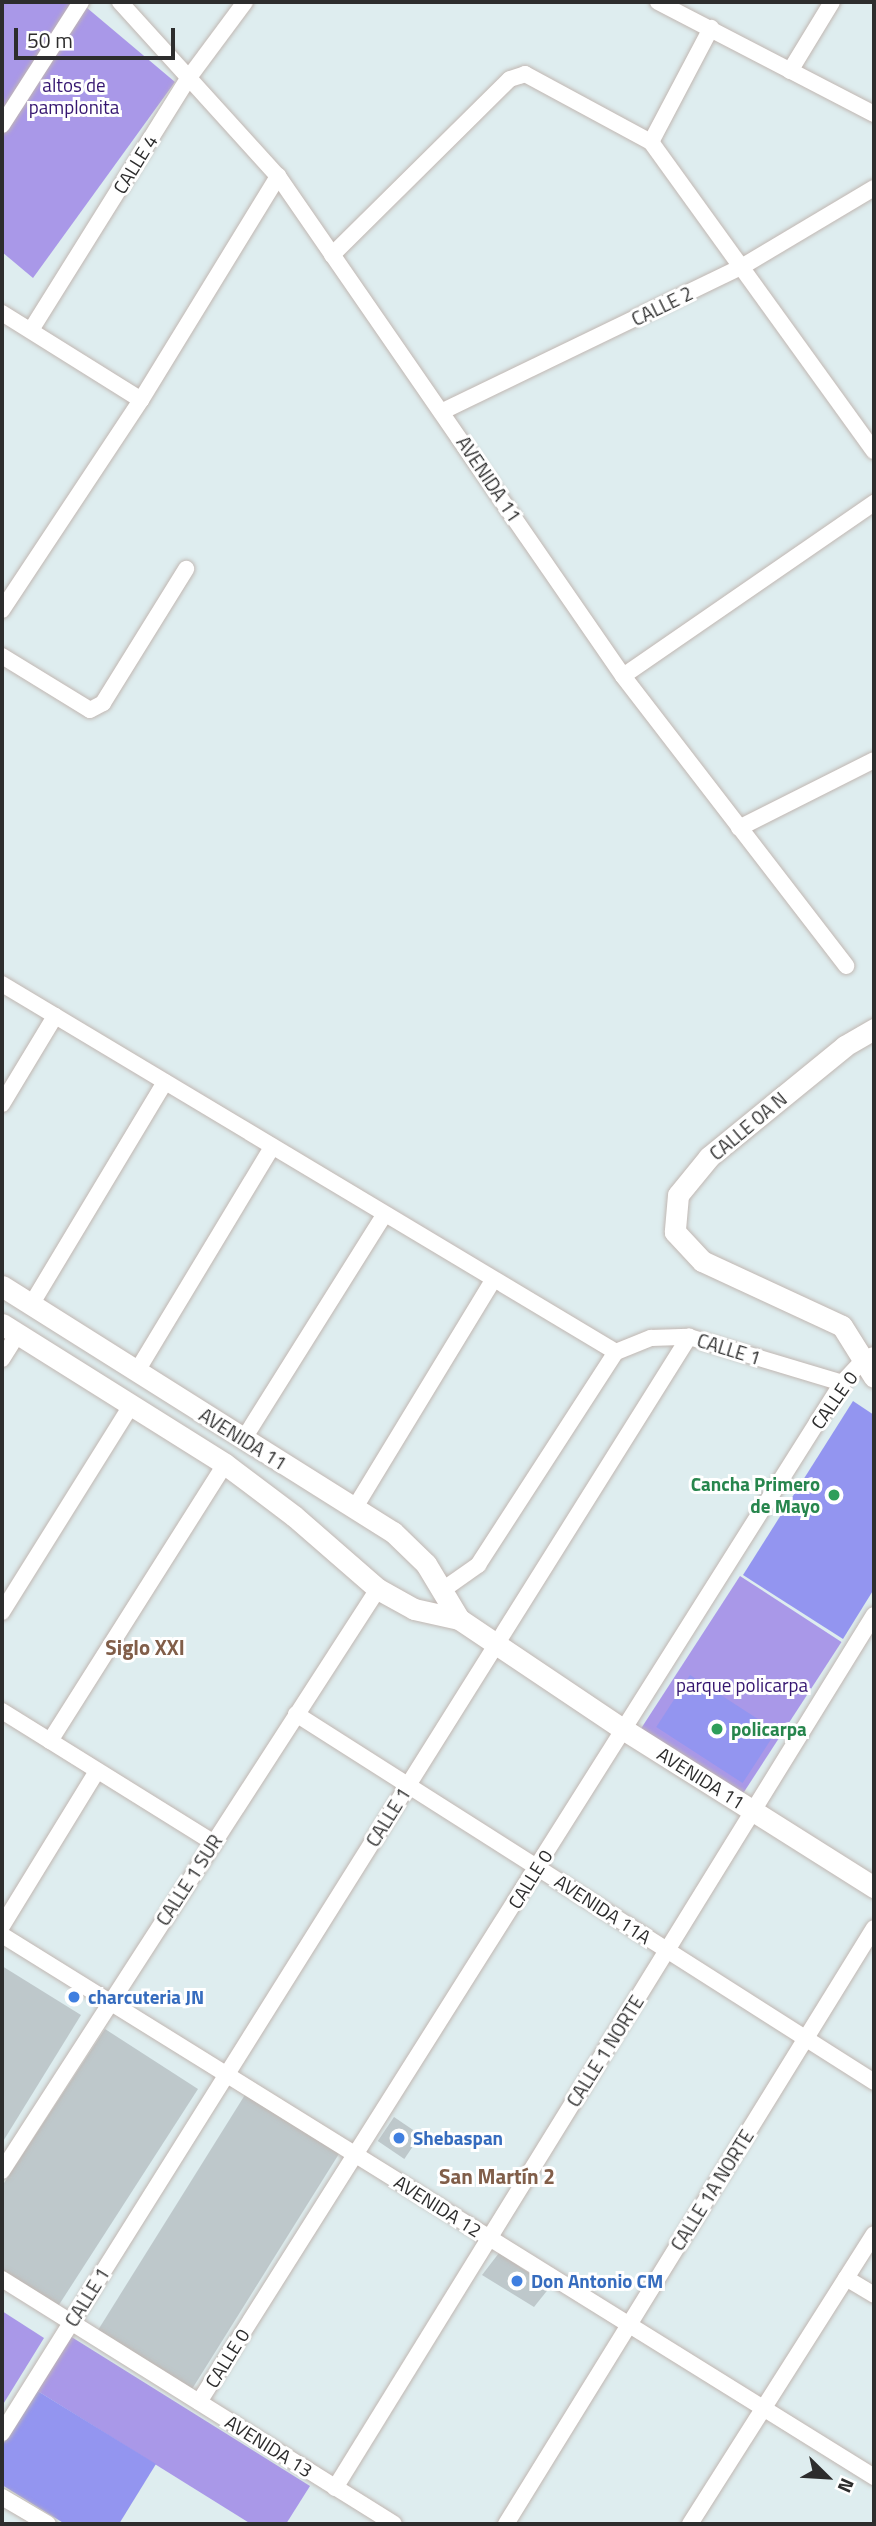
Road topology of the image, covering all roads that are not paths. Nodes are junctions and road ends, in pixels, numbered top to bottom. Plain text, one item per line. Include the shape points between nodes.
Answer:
1 (81, 2) edge
2 (120, 2) edge
3 (245, 2) edge
4 (658, 2) edge
5 (832, 2) edge
6 (710, 29) junction
7 (790, 71) junction
8 (190, 76) junction
9 (874, 114) edge
10 (2, 125) edge
11 (651, 142) junction
12 (278, 176) junction
13 (874, 188) edge
14 (332, 255) junction
15 (743, 266) junction
16 (2, 313) edge
17 (31, 330) junction
18 (141, 400) junction
19 (443, 411) junction
20 (874, 451) edge
21 (874, 502) edge
22 (186, 569) dead end
23 (2, 610) edge
24 (2, 656) edge
25 (623, 676) junction
26 (874, 760) edge
27 (739, 828) junction
28 (846, 965) dead end
29 (2, 984) edge
30 (55, 1016) junction
31 (874, 1029) edge
32 (164, 1082) junction
33 (2, 1104) edge
34 (272, 1147) junction
35 (384, 1215) junction
36 (492, 1280) junction
37 (2, 1286) edge
38 (31, 1305) junction
39 (10, 1329) edge
40 (689, 1337) junction
41 (616, 1352) junction
42 (2, 1359) edge
43 (871, 1364) edge
44 (137, 1371) junction
45 (842, 1383) junction
46 (132, 1404) junction
47 (243, 1440) junction
48 (225, 1464) junction
49 (354, 1508) junction
50 (378, 1589) junction
51 (444, 1589) junction
52 (2, 1612) edge
53 (874, 1615) edge
54 (459, 1619) junction
55 (499, 1645) junction
56 (2, 1710) edge
57 (296, 1714) junction
58 (624, 1729) junction
59 (50, 1741) junction
60 (97, 1771) junction
61 (408, 1785) junction
62 (753, 1811) junction
63 (214, 1843) junction
64 (537, 1867) junction
65 (874, 1887) edge
66 (2, 1926) edge
67 (874, 1928) edge
68 (2, 1935) edge
69 (667, 1950) junction
70 (108, 2001) junction
71 (806, 2038) junction
72 (226, 2075) junction
73 (874, 2082) edge
74 (355, 2155) junction
75 (2, 2171) edge
76 (874, 2234) edge
77 (489, 2238) junction
78 (2, 2278) edge
79 (846, 2278) junction
80 (874, 2295) edge
81 (71, 2322) junction
82 (629, 2325) junction
83 (199, 2402) junction
84 (763, 2409) junction
85 (2, 2432) edge
86 (874, 2477) edge
87 (335, 2488) junction
88 (2, 2497) edge
89 (48, 2524) edge
90 (394, 2524) edge
91 (506, 2524) edge
92 (690, 2524) edge

1 - 10 street
2 - 8 street, AVENIDA 11
3 - 8 street, CALLE 4
4 - 6 street
5 - 7 street
6 - 7 street
6 - 11 street
7 - 9 street
8 - 12 street, AVENIDA 11
8 - 17 street, CALLE 4
11 - 14 street via 525,74 510,79
11 - 15 street
12 - 14 street, AVENIDA 11
12 - 18 street
13 - 15 street, CALLE 2
14 - 19 street, AVENIDA 11
15 - 19 street, CALLE 2
15 - 20 street
16 - 17 street
17 - 18 street
18 - 23 street
19 - 25 street, AVENIDA 11
21 - 25 street
22 - 24 street via 103,704 90,710
25 - 27 street, AVENIDA 11
26 - 27 street
27 - 28 street, AVENIDA 11
29 - 30 street
30 - 32 street
30 - 33 street
31 - 43 street, CALLE 0A N via 845,1046 709,1157 678,1195 675,1233 702,1261 842,1326
32 - 34 street
32 - 38 street
34 - 35 street
34 - 44 street
35 - 36 street
35 - 47 street
36 - 41 street
36 - 49 street
37 - 38 street, AVENIDA 11
38 - 44 street, AVENIDA 11
39 - 42 street
39 - 46 street, AVENIDA 11
40 - 41 street via 652,1338
40 - 45 street, CALLE 1
40 - 55 street, CALLE 1
41 - 51 street via 478,1565
43 - 45 street, CALLE 0
44 - 47 street, AVENIDA 11
45 - 58 street, CALLE 0
46 - 48 street, AVENIDA 11
46 - 52 street
47 - 49 street, AVENIDA 11
48 - 50 street, AVENIDA 11
48 - 59 street
49 - 51 street, AVENIDA 11 via 393,1532
50 - 54 street, AVENIDA 11 via 414,1609
50 - 57 street, CALLE 1 SUR
51 - 54 street, AVENIDA 11
53 - 62 street, CALLE 1 NORTE
54 - 55 street, AVENIDA 11
55 - 58 street, AVENIDA 11
55 - 61 street, CALLE 1
56 - 59 street
57 - 61 street, AVENIDA 11A
57 - 63 street, CALLE 1 SUR
58 - 62 street, AVENIDA 11
58 - 64 street, CALLE 0
59 - 60 street
60 - 63 street
60 - 66 street
61 - 64 street, AVENIDA 11A
61 - 72 street, CALLE 1
62 - 65 street, AVENIDA 11
62 - 69 street, CALLE 1 NORTE
63 - 70 street, CALLE 1 SUR
64 - 69 street, AVENIDA 11A
64 - 74 street, CALLE 0
67 - 71 street, CALLE 1A NORTE
68 - 70 street, AVENIDA 12
69 - 71 street, AVENIDA 11A
69 - 77 street, CALLE 1 NORTE
70 - 72 street, AVENIDA 12
70 - 75 street, CALLE 1 SUR
71 - 73 street, AVENIDA 11A
71 - 82 street, CALLE 1A NORTE
72 - 74 street, AVENIDA 12
72 - 81 street, CALLE 1
74 - 77 street, AVENIDA 12
74 - 83 street, CALLE 0
76 - 79 street
77 - 82 street, AVENIDA 12
77 - 87 street, CALLE 1 NORTE
78 - 81 street, AVENIDA 13
79 - 80 street
79 - 84 street
81 - 83 street, AVENIDA 13
81 - 85 street, CALLE 1
82 - 84 street, AVENIDA 12
82 - 91 street, CALLE 1A NORTE
83 - 87 street, AVENIDA 13
84 - 86 street, AVENIDA 12
84 - 92 street
87 - 90 street, AVENIDA 13
88 - 89 street

